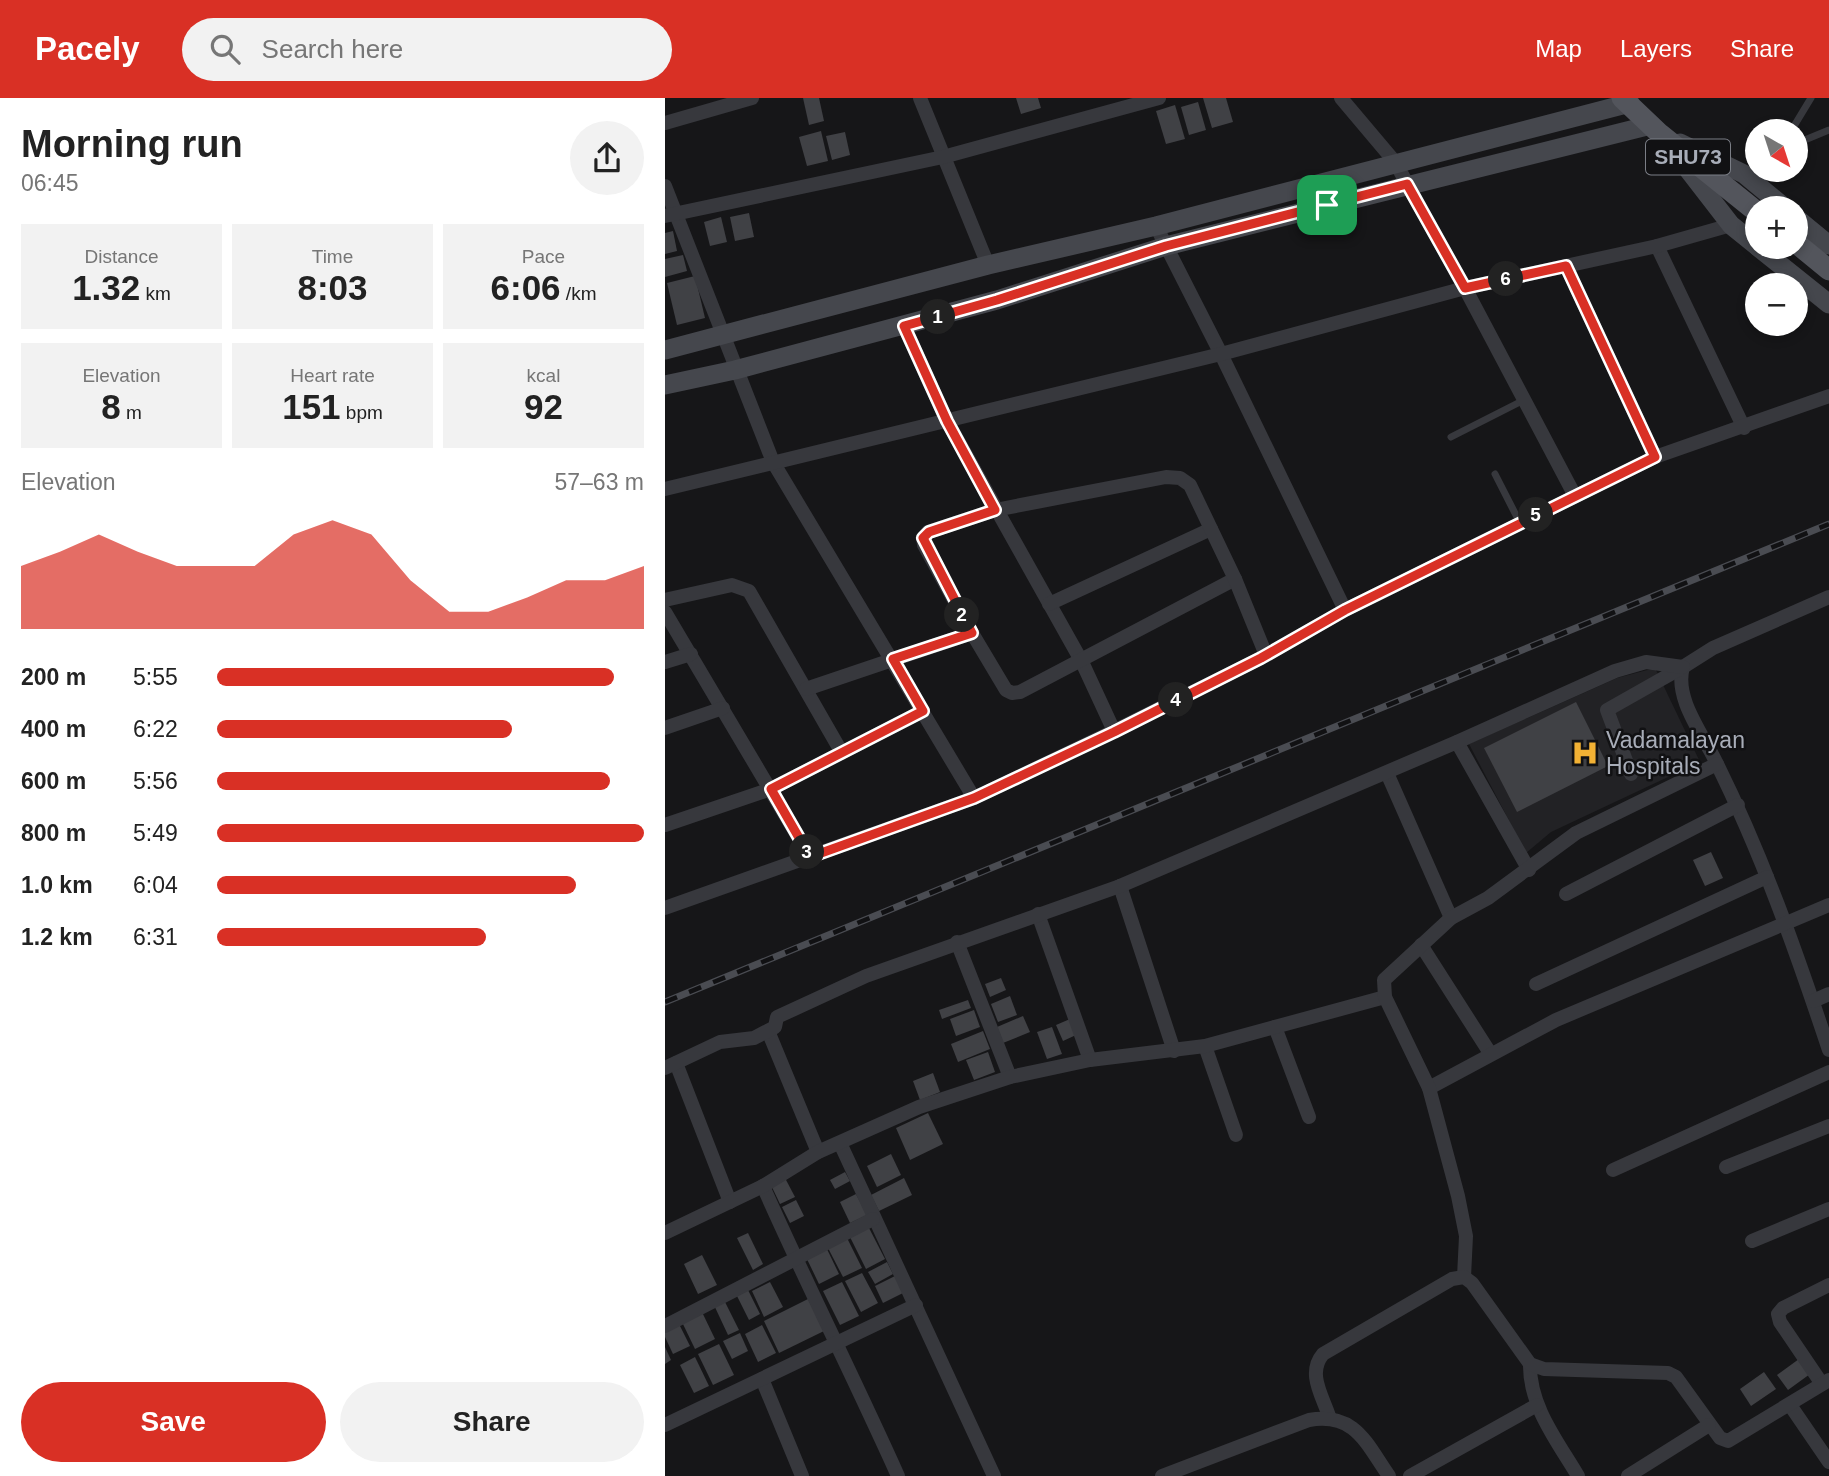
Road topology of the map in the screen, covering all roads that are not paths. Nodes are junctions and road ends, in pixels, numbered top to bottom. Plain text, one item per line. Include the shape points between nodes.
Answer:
1 (752, 98) edge
2 (920, 98) edge
3 (1159, 98) edge
4 (1341, 98) edge
5 (1811, 98) edge
6 (1630, 100) edge
7 (726, 101) edge
8 (1798, 119) edge
9 (665, 122) edge
10 (1656, 129) junction
11 (1829, 130) edge
12 (1808, 139) edge
13 (943, 157) junction
14 (1395, 162) junction
15 (1407, 184) junction
16 (665, 187) edge
17 (1772, 196) edge
18 (1745, 202) edge
19 (671, 215) edge
20 (1731, 225) junction
21 (1156, 226) junction
22 (1808, 235) edge
23 (1745, 236) edge
24 (1166, 246) junction
25 (1657, 246) junction
26 (1808, 250) edge
27 (1825, 258) edge
28 (1774, 259) edge
29 (988, 265) junction
30 (1566, 266) junction
31 (1465, 288) junction
32 (1829, 304) edge
33 (904, 326) junction
34 (723, 335) junction
35 (665, 350) edge
36 (1221, 354) junction
37 (735, 370) junction
38 (665, 385) edge
39 (1829, 396) edge
40 (1524, 400) junction
41 (947, 421) junction
42 (1744, 428) junction
43 (1451, 436) dead end
44 (1655, 457) junction
45 (773, 462) junction
46 (1495, 474) dead end
47 (665, 488) edge
48 (1575, 496) junction
49 (995, 510) junction
50 (1520, 523) junction
51 (1211, 529) junction
52 (1235, 579) junction
53 (1829, 597) edge
54 (665, 600) edge
55 (1049, 604) junction
56 (1345, 610) junction
57 (665, 612) edge
58 (972, 633) junction
59 (691, 654) junction
60 (1266, 655) junction
61 (893, 659) junction
62 (665, 662) edge
63 (1082, 662) junction
64 (1683, 667) junction
65 (806, 689) junction
66 (723, 708) junction
67 (923, 711) junction
68 (665, 728) edge
69 (1114, 732) junction
70 (1457, 742) junction
71 (842, 752) junction
72 (1717, 764) junction
73 (1387, 773) junction
74 (1631, 774) dead end
75 (771, 789) junction
76 (974, 798) junction
77 (1738, 805) junction
78 (665, 825) edge
79 (810, 857) junction
80 (1529, 870) junction
81 (1767, 877) junction
82 (1120, 886) junction
83 (1566, 894) dead end
84 (1829, 905) edge
85 (665, 908) edge
86 (1038, 914) junction
87 (1451, 918) junction
88 (1786, 925) junction
89 (957, 942) junction
90 (1421, 945) junction
91 (1536, 984) dead end
92 (1829, 994) edge
93 (1385, 998) junction
94 (1812, 1001) junction
95 (1275, 1027) junction
96 (768, 1031) junction
97 (1205, 1046) junction
98 (1829, 1050) edge
99 (1174, 1051) junction
100 (1490, 1053) junction
101 (1090, 1060) junction
102 (670, 1066) edge
103 (1829, 1072) edge
104 (1010, 1077) junction
105 (1429, 1088) junction
106 (1309, 1117) dead end
107 (1829, 1126) edge
108 (1236, 1135) dead end
109 (840, 1143) junction
110 (818, 1152) junction
111 (1725, 1167) dead end
112 (1613, 1170) dead end
113 (763, 1186) junction
114 (730, 1202) junction
115 (1829, 1209) edge
116 (873, 1219) junction
117 (665, 1233) edge
118 (1752, 1241) dead end
119 (795, 1257) junction
120 (1464, 1277) junction
121 (1829, 1286) edge
122 (916, 1306) junction
123 (665, 1326) edge
124 (839, 1343) junction
125 (1530, 1364) junction
126 (762, 1379) junction
127 (1825, 1382) edge
128 (1537, 1405) junction
129 (1790, 1405) junction
130 (1329, 1416) junction
131 (665, 1425) edge
132 (1709, 1425) junction
133 (1829, 1462) edge
134 (802, 1476) edge
135 (898, 1476) edge
136 (994, 1476) edge
137 (1162, 1476) edge
138 (1389, 1476) edge
139 (1410, 1476) edge
140 (1578, 1476) edge
141 (1628, 1476) edge

1 - 7 street
2 - 13 street
3 - 13 street
4 - 14 street
5 - 8 lane
6 - 10 main road, SHU73
6 - 14 main road
7 - 9 street
10 - 15 main road
10 - 17 main road via 1747,172
10 - 18 main road, SHU73
10 - 20 main road
11 - 12 lane
13 - 19 street
13 - 29 street
14 - 15 street
14 - 21 main road
15 - 24 main road
15 - 31 street
16 - 19 street
19 - 34 street
20 - 23 main road
20 - 25 street
21 - 24 street
21 - 29 main road
22 - 27 main road
24 - 33 main road
24 - 36 street
25 - 30 street
25 - 42 street
26 - 27 main road
28 - 32 main road
29 - 34 main road
30 - 31 street
30 - 44 street
31 - 36 street
31 - 40 street
33 - 37 main road
33 - 41 street
34 - 35 main road
34 - 37 street
36 - 41 street
36 - 56 street
37 - 38 main road
37 - 45 street
39 - 42 street
40 - 43 lane
40 - 48 street
41 - 45 street
41 - 49 street
42 - 44 street
44 - 48 street
45 - 47 street
45 - 61 street
46 - 50 lane
48 - 50 street
49 - 51 street via 1180,478 1189,485
49 - 55 street
49 - 58 street via 923,538
50 - 56 street
51 - 52 street
51 - 55 street
52 - 60 street
52 - 63 street
53 - 64 street via 1713,648
54 - 65 street via 732,584 749,591
55 - 63 street
56 - 60 street
57 - 59 street
58 - 61 street
58 - 63 street via 1012,693
59 - 62 street
59 - 66 street
60 - 69 street
61 - 65 street
61 - 67 street
63 - 69 street
64 - 70 street via 1646,662 1615,671
64 - 72 street via 1681,691
64 - 74 street via 1607,710
65 - 71 street
66 - 68 street
66 - 75 street
67 - 71 street
67 - 76 street
69 - 76 street
70 - 73 street
70 - 80 street
71 - 75 street
72 - 77 street
72 - 80 street via 1576,833
73 - 82 street
73 - 87 street
75 - 78 street
75 - 79 street
76 - 79 street
77 - 81 street
77 - 83 street
79 - 85 street
80 - 87 street
81 - 88 street
81 - 91 street
82 - 86 street
82 - 99 street
84 - 88 street
86 - 89 street
86 - 101 street
87 - 90 street
88 - 94 street
88 - 100 street via 1556,1020
89 - 96 street via 776,1017 775,1027
89 - 104 street
90 - 93 street via 1384,980
90 - 100 street
92 - 94 street
93 - 95 street
93 - 105 street
94 - 98 street
95 - 97 street
95 - 106 street
96 - 102 street via 754,1038 720,1042
96 - 110 street
97 - 99 street
97 - 108 street
99 - 101 street
100 - 105 street
101 - 104 street
102 - 114 street
103 - 112 street
104 - 109 street via 919,1107
105 - 120 street via 1466,1236
107 - 111 street
109 - 110 street
109 - 116 street
110 - 113 street
113 - 114 street
113 - 119 street
114 - 117 street
115 - 118 street
116 - 119 street
116 - 122 street
119 - 123 street
119 - 124 street
120 - 125 street
120 - 130 street via 1452,1279 1322,1354 1314,1374
121 - 127 street via 1779,1314
122 - 124 street
122 - 136 street
124 - 126 street
124 - 135 street
125 - 128 street via 1529,1379
125 - 132 street via 1544,1369 1668,1373 1676,1377
126 - 131 street
126 - 134 street
127 - 129 street
128 - 139 street
128 - 140 street
129 - 132 street via 1728,1441
129 - 133 street
130 - 137 street
130 - 138 street via 1360,1436
132 - 141 street

